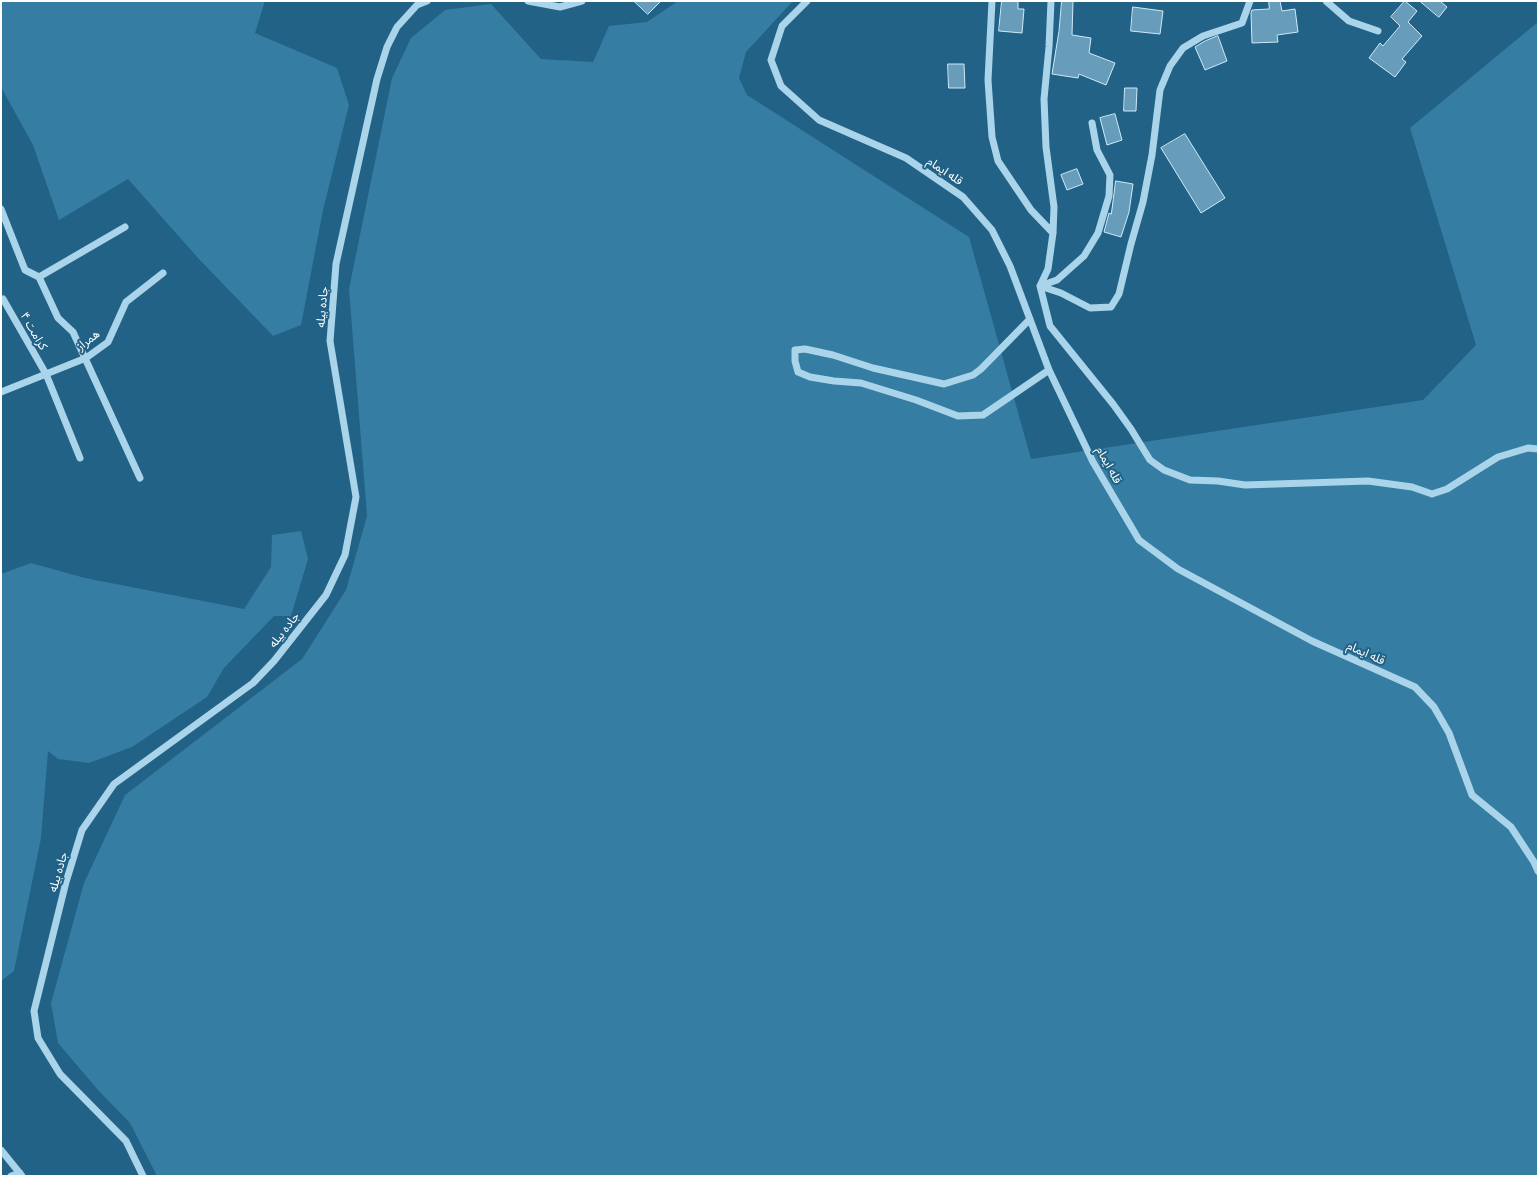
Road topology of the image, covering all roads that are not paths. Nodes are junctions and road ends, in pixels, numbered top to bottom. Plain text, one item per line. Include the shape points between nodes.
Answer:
1 (427, 1) edge
2 (528, 1) edge
3 (582, 1) edge
4 (807, 1) edge
5 (992, 1) edge
6 (1051, 1) edge
7 (1250, 1) edge
8 (1326, 1) edge
9 (1378, 31) dead end
10 (1092, 123) dead end
11 (1, 209) edge
12 (125, 227) dead end
13 (1054, 233) junction
14 (163, 273) dead end
15 (39, 277) junction
16 (1040, 286) junction
17 (3, 299) dead end
18 (1030, 319) junction
19 (86, 358) junction
20 (1049, 370) junction
21 (46, 374) junction
22 (1, 392) edge
23 (1538, 449) edge
24 (80, 458) dead end
25 (140, 478) dead end
26 (1538, 871) edge
27 (1, 1150) edge
28 (21, 1174) edge
29 (11, 1176) edge
30 (143, 1176) edge

1 - 30 street, جاده بیله via 417,5 397,27 387,47 377,79 336,264 330,341 356,497 345,555 326,595 274,661 253,683 114,784 82,830 66,882 34,1011 38,1038 60,1074 126,1141
2 - 3 street via 560,7
4 - 18 street, قله ایمام via 782,26 771,60 781,86 819,120 906,158 963,196 992,230 1010,266
5 - 13 street via 988,80 992,137 998,161 1031,210
6 - 13 street via 1044,99
7 - 16 street via 1242,23 1203,36 1183,48 1170,66 1160,90 1143,202 1119,294 1111,307 1090,308 1061,293
8 - 9 street via 1349,21
10 - 16 street via 1097,150 1110,175 1109,196 1098,233 1084,256 1057,280
11 - 15 street via 24,270
12 - 15 street
13 - 16 street via 1048,269
14 - 19 street, همراز via 126,302 108,342
15 - 19 street via 58,318 73,332
16 - 23 street via 1050,326 1113,404 1150,460 1164,470 1190,480 1244,485 1368,481 1412,487 1432,494 1447,489 1498,457 1528,448
17 - 21 street, کرامت ۴
18 - 20 street, قله ایمام
18 - 20 street via 981,370 944,384 805,349 795,350 795,361 798,372 810,377 860,383 958,416 983,415
19 - 21 street, همراز
19 - 25 street
20 - 26 street, قله ایمام via 1093,462 1139,540 1178,569 1312,641 1415,687 1434,708 1449,733 1472,795 1512,827
21 - 22 street, همراز
21 - 24 street, کرامت ۴
27 - 28 street
28 - 29 street

